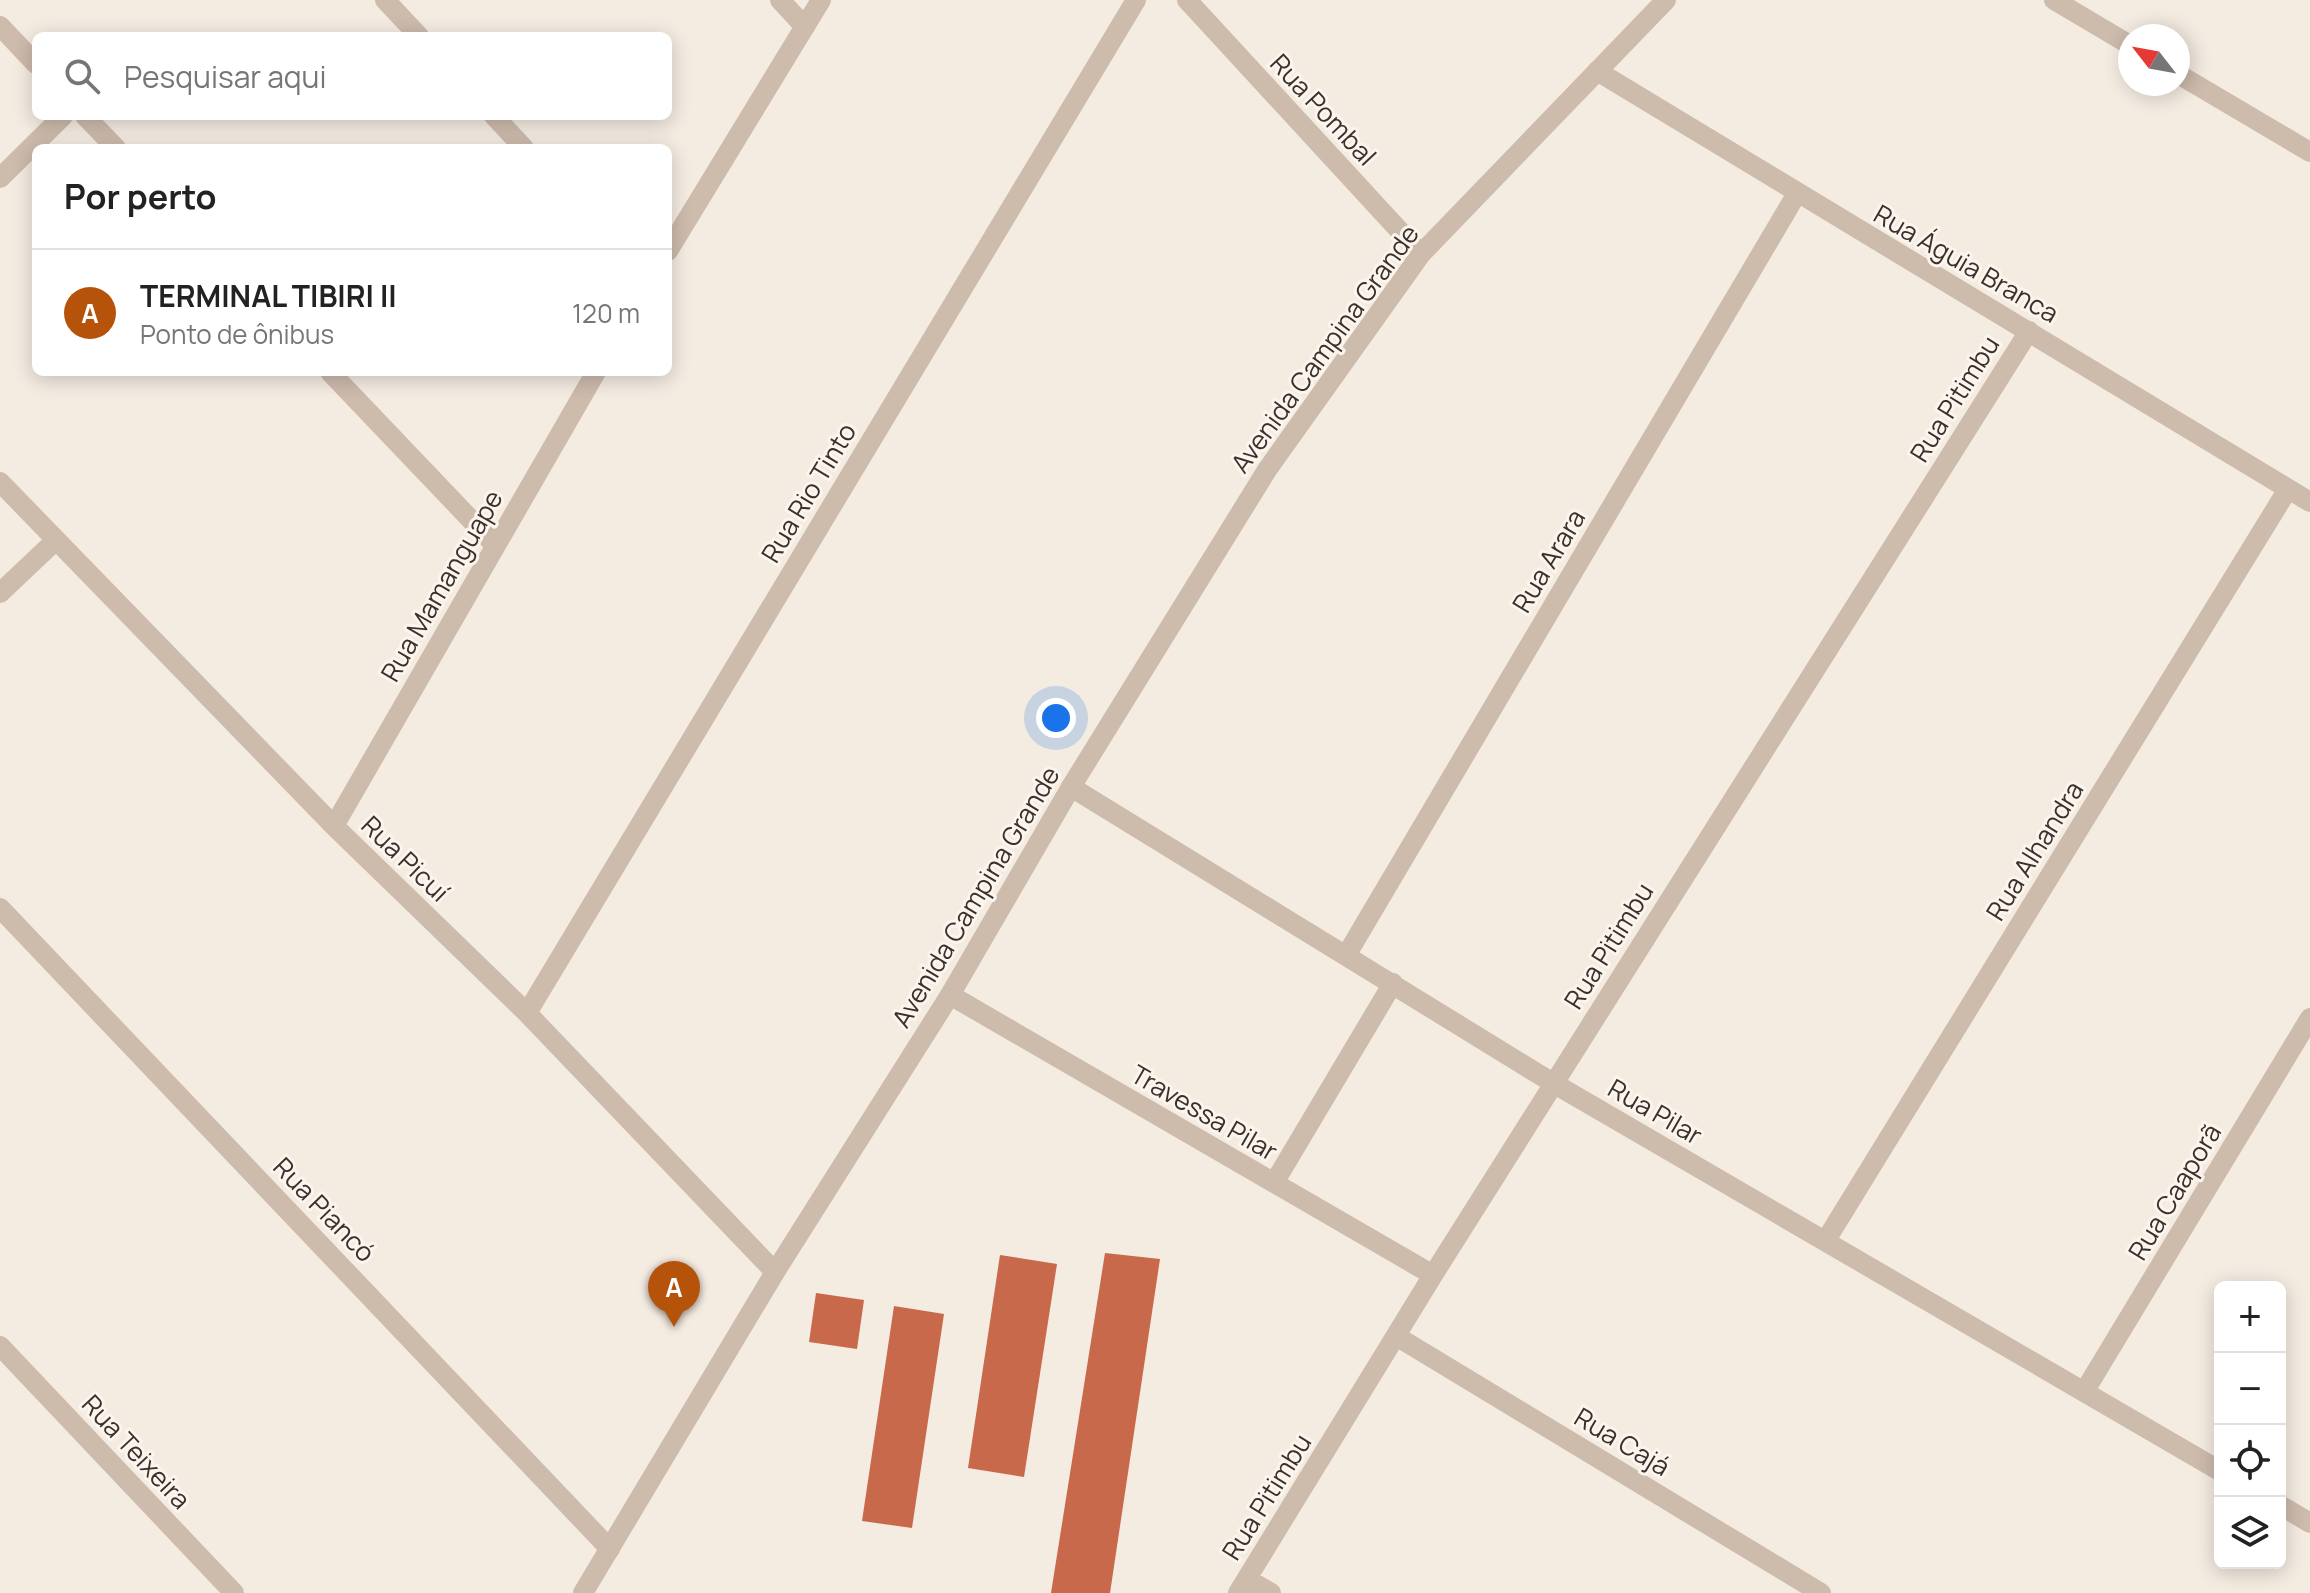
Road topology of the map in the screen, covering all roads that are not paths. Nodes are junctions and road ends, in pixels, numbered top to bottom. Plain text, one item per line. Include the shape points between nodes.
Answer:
1 (385, 0) edge
2 (780, 0) edge
3 (821, 0) edge
4 (1136, 0) edge
5 (1187, 0) edge
6 (1666, 0) edge
7 (2054, 0) edge
8 (0, 26) edge
9 (805, 27) junction
10 (415, 32) edge
11 (2118, 38) edge
12 (32, 60) edge
13 (1597, 71) junction
14 (2190, 81) edge
15 (59, 120) edge
16 (89, 120) edge
17 (498, 120) edge
18 (35, 144) edge
19 (112, 144) edge
20 (520, 144) edge
21 (32, 147) edge
22 (2310, 152) edge
23 (0, 178) edge
24 (1796, 195) junction
25 (672, 244) edge
26 (1421, 254) junction
27 (2029, 331) junction
28 (334, 376) edge
29 (594, 376) edge
30 (0, 482) edge
31 (2288, 489) junction
32 (2310, 502) edge
33 (55, 541) junction
34 (495, 545) junction
35 (0, 593) edge
36 (1071, 787) junction
37 (334, 826) junction
38 (0, 908) edge
39 (1347, 954) junction
40 (1393, 983) junction
41 (950, 995) junction
42 (527, 1013) junction
43 (2310, 1018) edge
44 (1553, 1083) junction
45 (1274, 1183) junction
46 (1826, 1240) junction
47 (775, 1272) junction
48 (1433, 1275) junction
49 (1396, 1336) junction
50 (0, 1346) edge
51 (2084, 1392) junction
52 (2214, 1468) edge
53 (2286, 1509) edge
54 (2310, 1523) edge
55 (610, 1549) junction
56 (1243, 1586) edge
57 (234, 1593) edge
58 (583, 1593) edge
59 (1271, 1593) edge
60 (1821, 1593) edge

1 - 10 street
2 - 9 street
3 - 9 street
4 - 42 street, Rua Rio Tinto
5 - 26 street, Rua Pombal
6 - 13 street, Avenida Campina Grande
7 - 11 street
8 - 12 street
9 - 25 street
13 - 24 street, Rua Águia Branca
13 - 26 street, Avenida Campina Grande
14 - 22 street
15 - 18 street
16 - 19 street
17 - 20 street
21 - 23 street
24 - 27 street, Rua Águia Branca
24 - 39 street, Rua Arara
26 - 36 street, Avenida Campina Grande via 1267,470
27 - 31 street, Rua Águia Branca
27 - 44 street, Rua Pitimbu
28 - 34 street
29 - 34 street, Rua Mamanguape
30 - 33 street, Rua Picuí
31 - 32 street, Rua Águia Branca
31 - 46 street, Rua Alhandra
33 - 35 street
33 - 37 street, Rua Picuí
34 - 37 street, Rua Mamanguape
36 - 39 street, Rua Pilar
36 - 41 street, Avenida Campina Grande
37 - 42 street, Rua Picuí
38 - 55 street, Rua Piancó
39 - 40 street, Rua Pilar
40 - 44 street, Rua Pilar
40 - 45 street
41 - 45 street, Travessa Pilar
41 - 47 street, Avenida Campina Grande
42 - 47 street, Rua Picuí
43 - 51 street, Rua Caaporã
44 - 46 street, Rua Pilar
44 - 48 street, Rua Pitimbu
45 - 48 street, Travessa Pilar
46 - 51 street, Rua Pilar
47 - 55 street, Avenida Campina Grande
48 - 49 street, Rua Pitimbu
49 - 56 street, Rua Pitimbu
49 - 60 street, Rua Cajá
50 - 57 street, Rua Teixeira
51 - 52 street, Rua Pilar
53 - 54 street
55 - 58 street, Avenida Campina Grande
56 - 59 street

